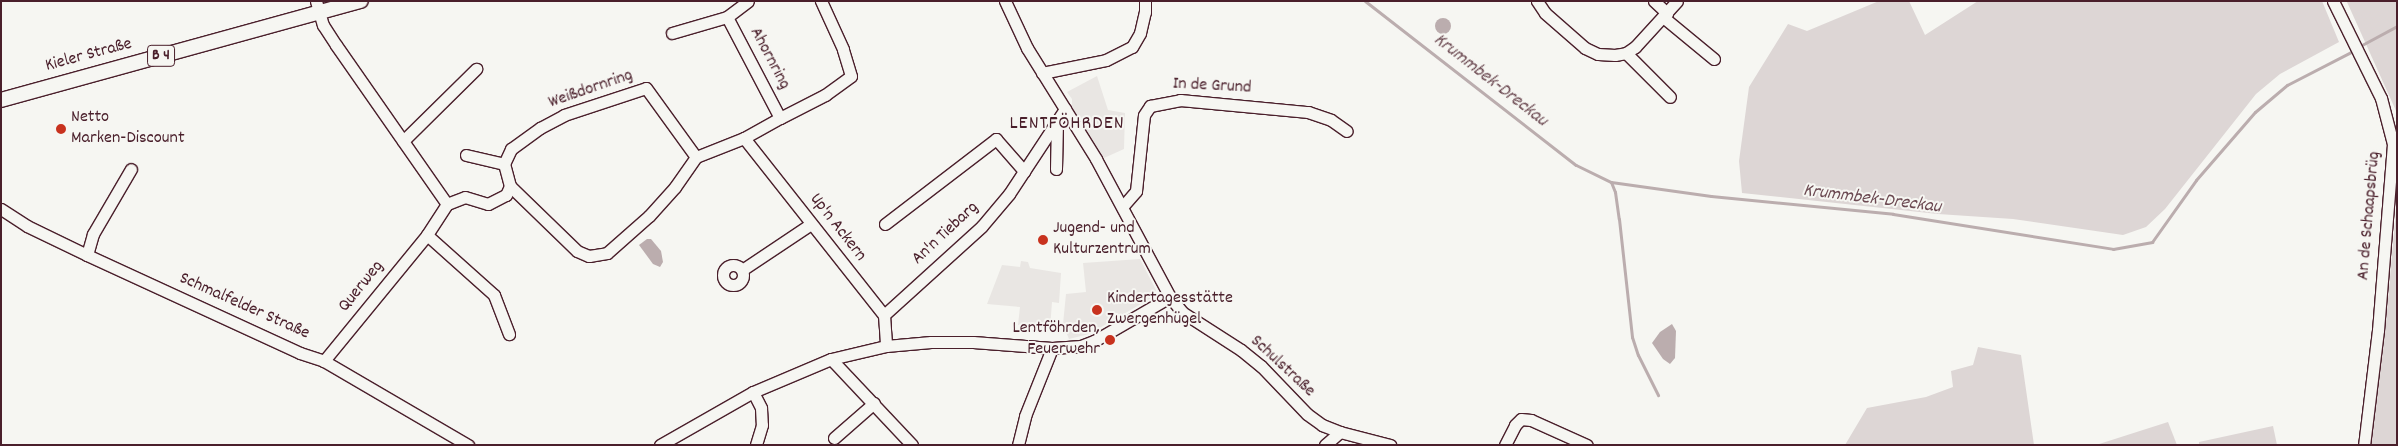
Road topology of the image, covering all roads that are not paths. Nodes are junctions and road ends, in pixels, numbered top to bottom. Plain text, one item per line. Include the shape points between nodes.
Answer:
1 (361, 1) edge
2 (748, 1) edge
3 (821, 1) edge
4 (1005, 1) edge
5 (1145, 1) edge
6 (1538, 1) edge
7 (1654, 1) edge
8 (1677, 1) edge
9 (2333, 1) edge
10 (318, 7) edge
11 (1665, 15) junction
12 (727, 17) junction
13 (672, 33) dead end
14 (1626, 53) junction
15 (1714, 59) dead end
16 (476, 69) dead end
17 (1042, 73) junction
18 (1670, 97) dead end
19 (1, 100) edge
20 (1065, 108) junction
21 (780, 118) junction
22 (1057, 120) junction
23 (1347, 131) dead end
24 (744, 138) junction
25 (402, 141) junction
26 (466, 155) dead end
27 (696, 157) junction
28 (504, 164) junction
29 (131, 169) dead end
30 (1056, 169) dead end
31 (1024, 171) junction
32 (510, 186) junction
33 (447, 204) junction
34 (1123, 206) junction
35 (1, 209) edge
36 (811, 224) junction
37 (885, 224) dead end
38 (427, 235) junction
39 (87, 254) junction
40 (742, 270) dead end
41 (1170, 297) junction
42 (884, 315) junction
43 (509, 334) dead end
44 (886, 346) junction
45 (1052, 348) junction
46 (830, 359) junction
47 (324, 361) junction
48 (753, 392) junction
49 (874, 403) junction
50 (1340, 432) junction
51 (834, 438) dead end
52 (468, 445) edge
53 (660, 445) edge
54 (756, 445) edge
55 (912, 445) edge
56 (1018, 445) edge
57 (1325, 445) edge
58 (1390, 445) edge
59 (1505, 445) edge
60 (1587, 445) edge
61 (2364, 445) edge

1 - 10 main road, Kieler Straße / B 4
2 - 12 street, Ahornring
3 - 21 street, Ahornring via 843,49 851,76 825,95
4 - 17 street, Schulstraße via 1015,26
5 - 17 street via 1140,33 1132,47 1106,60
6 - 14 street via 1545,13 1584,48 1598,54
7 - 11 street
8 - 11 street
9 - 61 street, An de Schaapsbrüg via 2381,98 2393,144 2378,330
10 - 19 main road, Kieler Straße / B 4
10 - 25 street via 323,25
11 - 14 street
11 - 15 street
12 - 13 street, Ahornring
12 - 21 street, Ahornring
14 - 18 street
16 - 25 street
17 - 20 street, Schulstraße
20 - 22 street, An'n Tiebarg
20 - 34 street, Schulstraße
21 - 24 street, Ahornring
22 - 30 street
22 - 31 street, An'n Tiebarg
23 - 34 street, In de Grund via 1331,120 1308,112 1180,100 1150,106 1144,115 1136,191
24 - 27 street
24 - 36 street, Up'n Ackern
25 - 33 street
26 - 28 street
27 - 28 street, Weißdornring via 646,88 564,115 511,150
27 - 32 street via 649,216 607,253 589,256 577,251
28 - 32 street
29 - 39 street via 93,234
31 - 37 street via 996,139
31 - 42 street, An'n Tiebarg via 982,226
32 - 33 street via 506,195 488,204 464,196
33 - 38 street, Querweg
34 - 41 street, Schulstraße
35 - 39 street, Schmalfelder Straße via 27,226
36 - 40 street
36 - 42 street, Up'n Ackern
38 - 43 street via 494,294
38 - 47 street, Querweg
39 - 47 street, Schmalfelder Straße via 300,353
41 - 45 street via 1094,341 1080,346
41 - 50 street, Schulstraße via 1182,312 1261,366 1307,414
42 - 44 street
44 - 45 street via 973,342
44 - 46 street
45 - 56 street via 1024,416
46 - 48 street
46 - 49 street
47 - 52 street, Schmalfelder Straße
48 - 53 street
48 - 54 street via 761,408 762,425
49 - 51 street
49 - 55 street
50 - 57 street
50 - 58 street, Schulstraße
59 - 60 street via 1521,419 1531,420

